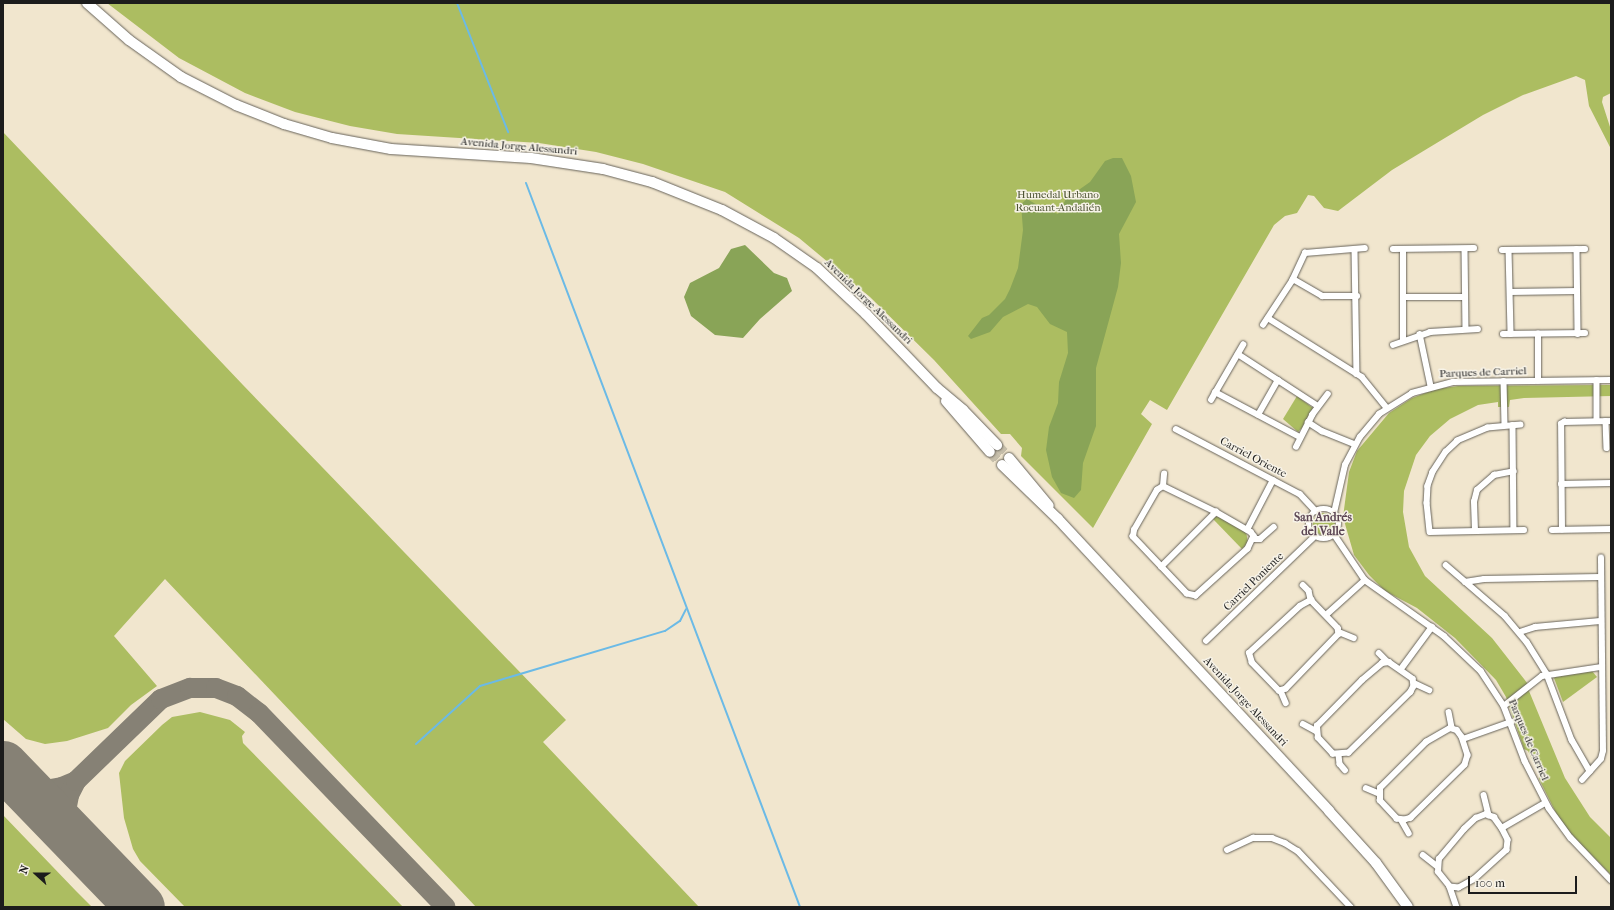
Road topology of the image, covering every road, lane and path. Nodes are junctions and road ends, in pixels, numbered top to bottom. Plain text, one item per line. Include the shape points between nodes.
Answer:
1 (87, 3) edge
2 (1365, 248) dead end
3 (1474, 248) dead end
4 (1393, 249) dead end
5 (1465, 249) junction
6 (1576, 249) junction
7 (1585, 249) dead end
8 (1356, 250) junction
9 (1502, 250) dead end
10 (1509, 250) junction
11 (1403, 251) junction
12 (1293, 278) junction
13 (1577, 291) junction
14 (1510, 292) junction
15 (1357, 296) junction
16 (1403, 297) junction
17 (1465, 297) junction
18 (1268, 318) junction
19 (1263, 325) dead end
20 (1466, 329) junction
21 (1478, 330) dead end
22 (1420, 334) junction
23 (1503, 334) dead end
24 (1511, 334) junction
25 (1538, 334) junction
26 (1578, 334) junction
27 (1585, 334) dead end
28 (1403, 340) junction
29 (1244, 345) dead end
30 (1393, 345) dead end
31 (1238, 354) junction
32 (1357, 374) junction
33 (1278, 380) junction
34 (1597, 380) junction
35 (1611, 380) edge
36 (1504, 381) junction
37 (1538, 381) junction
38 (1431, 386) junction
39 (1215, 392) junction
40 (1328, 394) dead end
41 (1211, 400) dead end
42 (1318, 406) junction
43 (1386, 408) junction
44 (1258, 415) junction
45 (1597, 421) junction
46 (1608, 421) edge
47 (1308, 422) junction
48 (1505, 425) junction
49 (1514, 425) junction
50 (1521, 425) dead end
51 (1176, 429) dead end
52 (1300, 437) junction
53 (1355, 444) junction
54 (1296, 447) dead end
55 (1606, 448) dead end
56 (993, 449) tunnel mouth
57 (1006, 462) tunnel mouth
58 (1514, 471) junction
59 (1164, 474) dead end
60 (1273, 480) junction
61 (1611, 483) edge
62 (1561, 484) junction
63 (1163, 486) junction
64 (1316, 511) junction
65 (1216, 512) junction
66 (1334, 513) junction
67 (1274, 527) dead end
68 (1611, 529) edge
69 (1247, 530) junction
70 (1514, 530) junction
71 (1524, 530) dead end
72 (1552, 530) dead end
73 (1562, 530) junction
74 (1475, 531) junction
75 (1334, 534) junction
76 (1315, 536) junction
77 (1254, 540) junction
78 (1601, 558) dead end
79 (1446, 564) dead end
80 (1161, 567) junction
81 (1600, 577) junction
82 (1365, 580) junction
83 (1465, 582) junction
84 (1303, 585) dead end
85 (1311, 600) junction
86 (1326, 615) junction
87 (1600, 621) junction
88 (1432, 627) junction
89 (1339, 632) junction
90 (1520, 632) junction
91 (1354, 638) dead end
92 (1206, 641) dead end
93 (1379, 653) dead end
94 (1387, 661) junction
95 (1601, 666) junction
96 (1401, 669) junction
97 (1546, 674) junction
98 (1414, 684) junction
99 (1429, 690) dead end
100 (1281, 691) junction
101 (1286, 703) dead end
102 (1504, 706) junction
103 (1449, 712) dead end
104 (1510, 722) junction
105 (1302, 724) dead end
106 (1452, 728) junction
107 (1316, 731) junction
108 (1464, 739) junction
109 (1339, 756) junction
110 (1345, 770) dead end
111 (1590, 771) junction
112 (1582, 780) dead end
113 (1366, 788) dead end
114 (1378, 794) junction
115 (1484, 795) dead end
116 (1546, 802) junction
117 (1489, 815) junction
118 (1402, 820) junction
119 (1502, 828) junction
120 (1409, 833) dead end
121 (1227, 850) dead end
122 (1423, 855) dead end
123 (1437, 866) junction
124 (1611, 880) edge
125 (1450, 887) junction
126 (1351, 907) edge
127 (1408, 907) edge
128 (1457, 907) edge

1 - 56 highway, Avenida Jorge Alessandri via 129,40 181,77 236,105 284,124 332,138 386,148 531,158 597,168 652,182 722,210 774,238 817,268 866,314 937,388 963,410
2 - 8 street
3 - 5 street
4 - 11 street
5 - 11 street
5 - 17 street
6 - 7 street
6 - 10 street
6 - 13 street
8 - 12 street via 1307,252
8 - 15 street
9 - 10 street
10 - 14 street
11 - 16 street
12 - 15 street via 1322,296
12 - 18 street
13 - 14 street
13 - 26 street
14 - 24 street
15 - 32 street
16 - 17 street
16 - 28 street
17 - 20 street
18 - 19 street
18 - 32 street
20 - 21 street
20 - 22 street
22 - 28 street
22 - 38 street
23 - 24 street
24 - 25 street
25 - 26 street
25 - 37 street
26 - 27 street
28 - 30 street
29 - 31 street
31 - 33 street
31 - 39 street
32 - 43 street via 1366,380
33 - 42 street
33 - 44 street
34 - 35 street, Parques de Carriel
34 - 37 street, Parques de Carriel
34 - 45 street
36 - 37 street, Parques de Carriel
36 - 38 street, Parques de Carriel via 1453,382
36 - 48 street
38 - 43 street, Parques de Carriel
39 - 41 street
39 - 44 street
40 - 42 street
42 - 47 street
43 - 53 street, Parques de Carriel
44 - 52 street
45 - 46 street
45 - 62 street via 1562,423
46 - 55 street
47 - 52 street
47 - 53 street via 1322,431
48 - 49 street
48 - 74 street via 1480,430 1458,441 1441,458 1430,479 1427,503 1428,531
49 - 50 street
49 - 58 street
51 - 60 street, Carriel Oriente
52 - 54 street
53 - 66 street, Parques de Carriel via 1345,465
57 - 127 highway, Avenida Jorge Alessandri via 1039,492 1058,519 1356,840
58 - 70 street
58 - 74 street via 1494,475 1477,490 1474,502
59 - 63 street
60 - 64 street, Carriel Oriente via 1304,497
60 - 69 street
61 - 62 street
62 - 73 street
63 - 65 street
63 - 80 street via 1157,490 1133,533 1134,539
64 - 66 street via 1325,509
64 - 76 street via 1309,523
65 - 69 street
65 - 80 street
66 - 75 street via 1338,522
67 - 77 street via 1260,539
68 - 73 street
69 - 77 street
70 - 71 street
70 - 74 street
72 - 73 street
75 - 76 street via 1326,538
75 - 82 street, Parques de Carriel
76 - 92 street, Carriel Poniente
77 - 80 street via 1248,549 1196,596 1187,594
78 - 81 street
79 - 83 street
81 - 83 street via 1484,579
81 - 87 street
82 - 86 street
82 - 88 street, Parques de Carriel
83 - 90 street
84 - 85 street via 1309,591
85 - 86 street
85 - 100 street via 1302,604 1249,653 1252,663
86 - 89 street
87 - 90 street via 1535,627
87 - 95 street
88 - 96 street
88 - 102 street, Parques de Carriel via 1481,671
89 - 91 street
89 - 100 street via 1321,654
90 - 97 street
93 - 94 street
94 - 96 street
94 - 107 street via 1336,704 1318,724
95 - 97 street
95 - 111 street via 1602,754
96 - 98 street
97 - 102 street via 1533,681
97 - 111 street via 1572,740
98 - 99 street
98 - 109 street via 1411,692 1376,729 1348,753
100 - 101 street
102 - 104 street, Parques de Carriel
103 - 106 street
104 - 108 street
104 - 116 street, Parques de Carriel via 1525,761
105 - 107 street
106 - 108 street
106 - 114 street via 1444,729 1426,742 1382,785
107 - 109 street via 1318,738 1331,752
108 - 118 street via 1468,755 1465,765 1411,818
109 - 110 street via 1340,764
111 - 112 street
113 - 114 street
114 - 118 street via 1382,803 1394,816
115 - 117 street
116 - 119 street
116 - 124 street, Parques de Carriel via 1571,838
117 - 119 street
117 - 123 street via 1480,816 1464,829 1444,852
118 - 120 street
119 - 125 street via 1509,843 1505,852 1475,879 1459,888
121 - 126 street via 1253,838 1266,838 1285,843 1298,851
122 - 123 street
123 - 125 street via 1441,879
125 - 128 street

